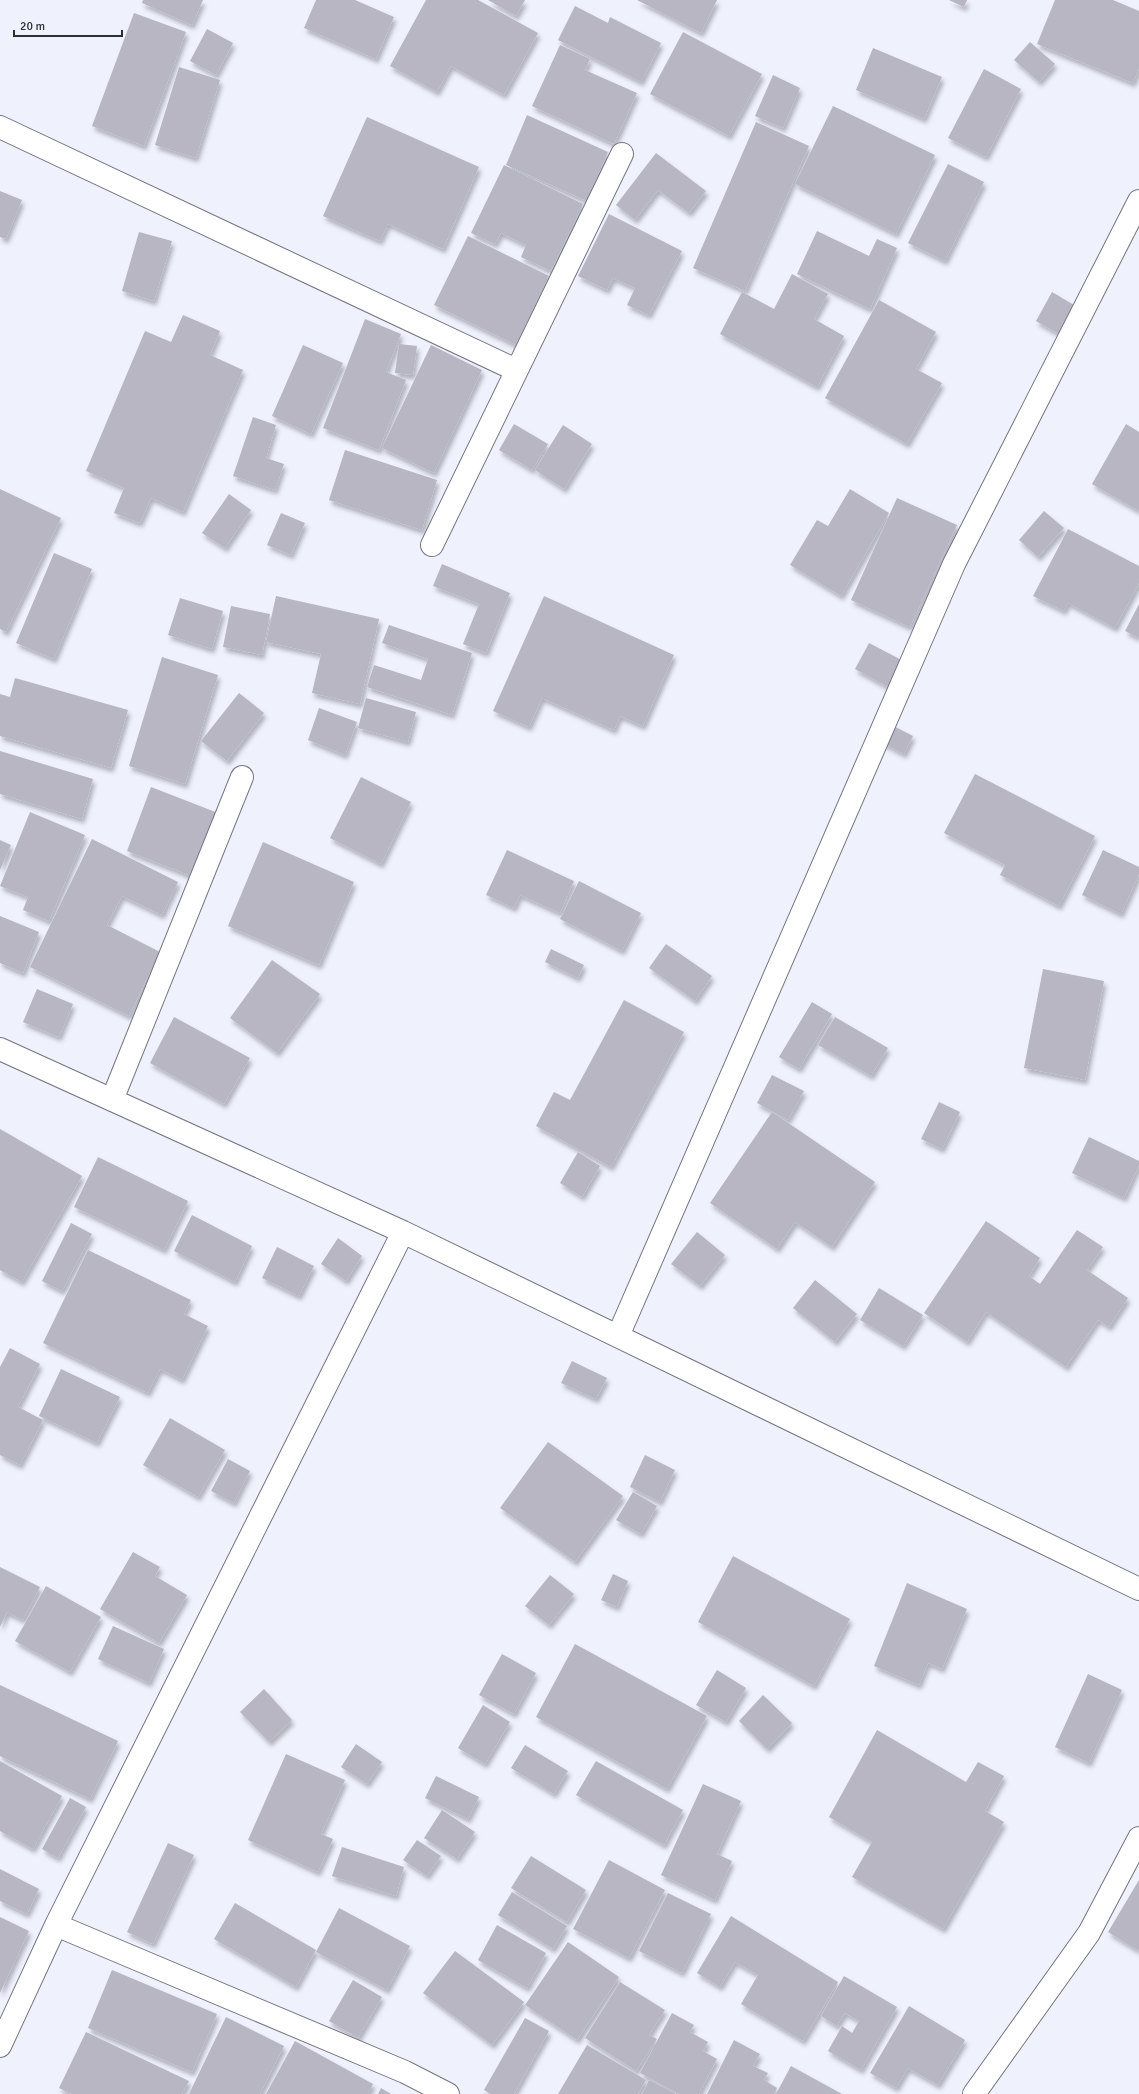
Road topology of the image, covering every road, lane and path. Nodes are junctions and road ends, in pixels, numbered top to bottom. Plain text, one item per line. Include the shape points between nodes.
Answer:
1 (0, 127) edge
2 (622, 154) dead end
3 (1139, 201) edge
4 (516, 370) junction
5 (432, 545) dead end
6 (242, 777) dead end
7 (0, 1049) edge
8 (112, 1100) junction
9 (403, 1232) junction
10 (618, 1336) junction
11 (1139, 1589) edge
12 (1139, 1838) edge
13 (56, 1925) junction
14 (0, 2046) edge
15 (448, 2094) edge
16 (974, 2094) edge

1 - 4 street
2 - 4 street
3 - 10 street via 954,564
4 - 5 street
6 - 8 street
7 - 8 street
8 - 9 street
9 - 10 street
9 - 13 street
10 - 11 street
12 - 16 street via 1089,1933
13 - 14 street
13 - 15 street via 405,2072

